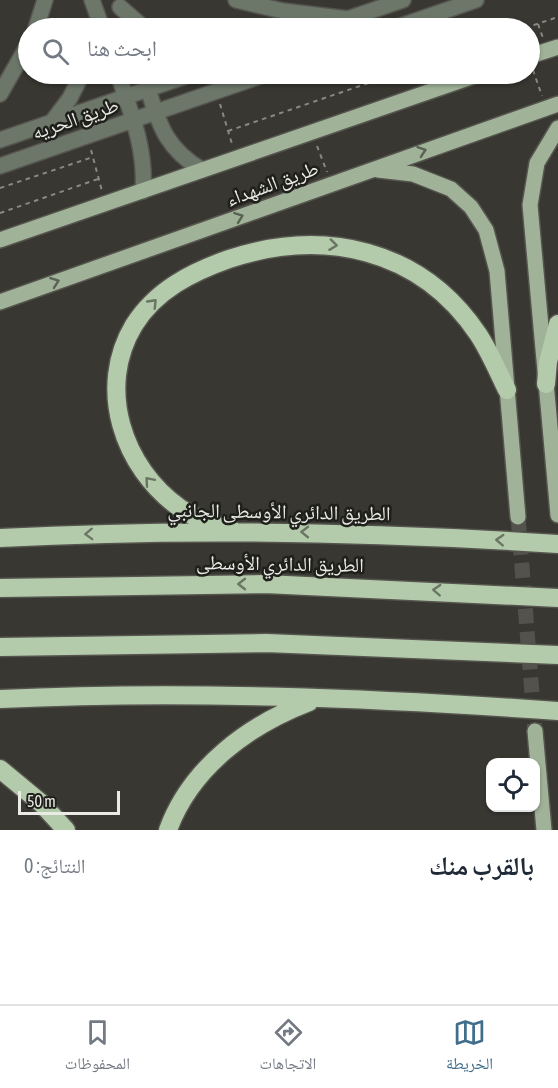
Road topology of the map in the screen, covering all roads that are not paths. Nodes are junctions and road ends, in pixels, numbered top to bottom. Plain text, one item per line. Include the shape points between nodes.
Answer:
1 (45, 0) edge
2 (236, 0) edge
3 (403, 0) edge
4 (476, 0) edge
5 (119, 4) edge
6 (39, 18) edge
7 (134, 18) edge
8 (341, 18) edge
9 (352, 18) edge
10 (424, 18) edge
11 (558, 46) edge
12 (540, 53) edge
13 (18, 62) edge
14 (77, 84) edge
15 (121, 84) edge
16 (146, 84) edge
17 (163, 84) edge
18 (237, 84) edge
19 (451, 84) edge
20 (148, 89) junction
21 (0, 94) edge
22 (126, 97) junction
23 (552, 106) edge
24 (156, 112) junction
25 (134, 120) junction
26 (52, 122) junction
27 (558, 128) edge
28 (0, 140) edge
29 (0, 166) edge
30 (372, 169) junction
31 (202, 170) junction
32 (143, 191) junction
33 (0, 240) edge
34 (0, 302) edge
35 (558, 324) edge
36 (546, 384) junction
37 (507, 390) junction
38 (558, 515) edge
39 (518, 517) tunnel mouth
40 (234, 531) junction
41 (0, 538) edge
42 (558, 544) edge
43 (0, 588) edge
44 (558, 598) edge
45 (0, 647) edge
46 (558, 656) edge
47 (0, 699) edge
48 (317, 699) junction
49 (558, 711) edge
50 (535, 731) tunnel mouth
51 (0, 769) edge
52 (66, 830) edge
53 (168, 830) edge
54 (544, 830) edge

1 - 6 street
2 - 8 street
3 - 9 street
4 - 10 street
5 - 7 street
11 - 12 main road
13 - 21 street
14 - 26 street
15 - 22 street
16 - 20 street
17 - 20 street, طريق الحريه
18 - 24 street, طريق الحريه
19 - 31 main road, طريق الشهداء
20 - 22 street, طريق الحريه
20 - 24 street
22 - 25 street
22 - 26 street, طريق الحريه
30 -> 23 main road, طريق الشهداء
24 - 25 street, طريق الحريه
24 - 31 street via 171,146 184,160
25 - 29 street, طريق الحريه
25 - 32 street via 143,154
26 - 28 street, طريق الحريه
27 - 36 main road via 537,163 530,190
34 -> 30 main road, طريق الشهداء
30 - 37 main road via 413,174 438,183 462,197 480,218 495,257
31 - 32 main road, طريق الشهداء
32 - 33 main road, طريق الشهداء
35 - 36 highway
36 - 38 main road
37 - 39 main road
40 -> 37 highway via 193,516 155,487 132,455 119,419 120,361 135,325 160,295 195,272 258,250 299,244 341,246 381,257 418,276 451,302 478,334
40 -> 41 highway, الطريق الدائري الأوسطى الجانبي
42 -> 40 highway, الطريق الدائري الأوسطى الجانبي
44 -> 43 highway, الطريق الدائري الأوسطى via 264,584
45 - 46 highway via 266,644
47 - 48 highway
48 - 49 highway
48 - 53 highway via 271,719 230,747 195,782
50 - 54 main road
51 - 52 highway via 41,802

